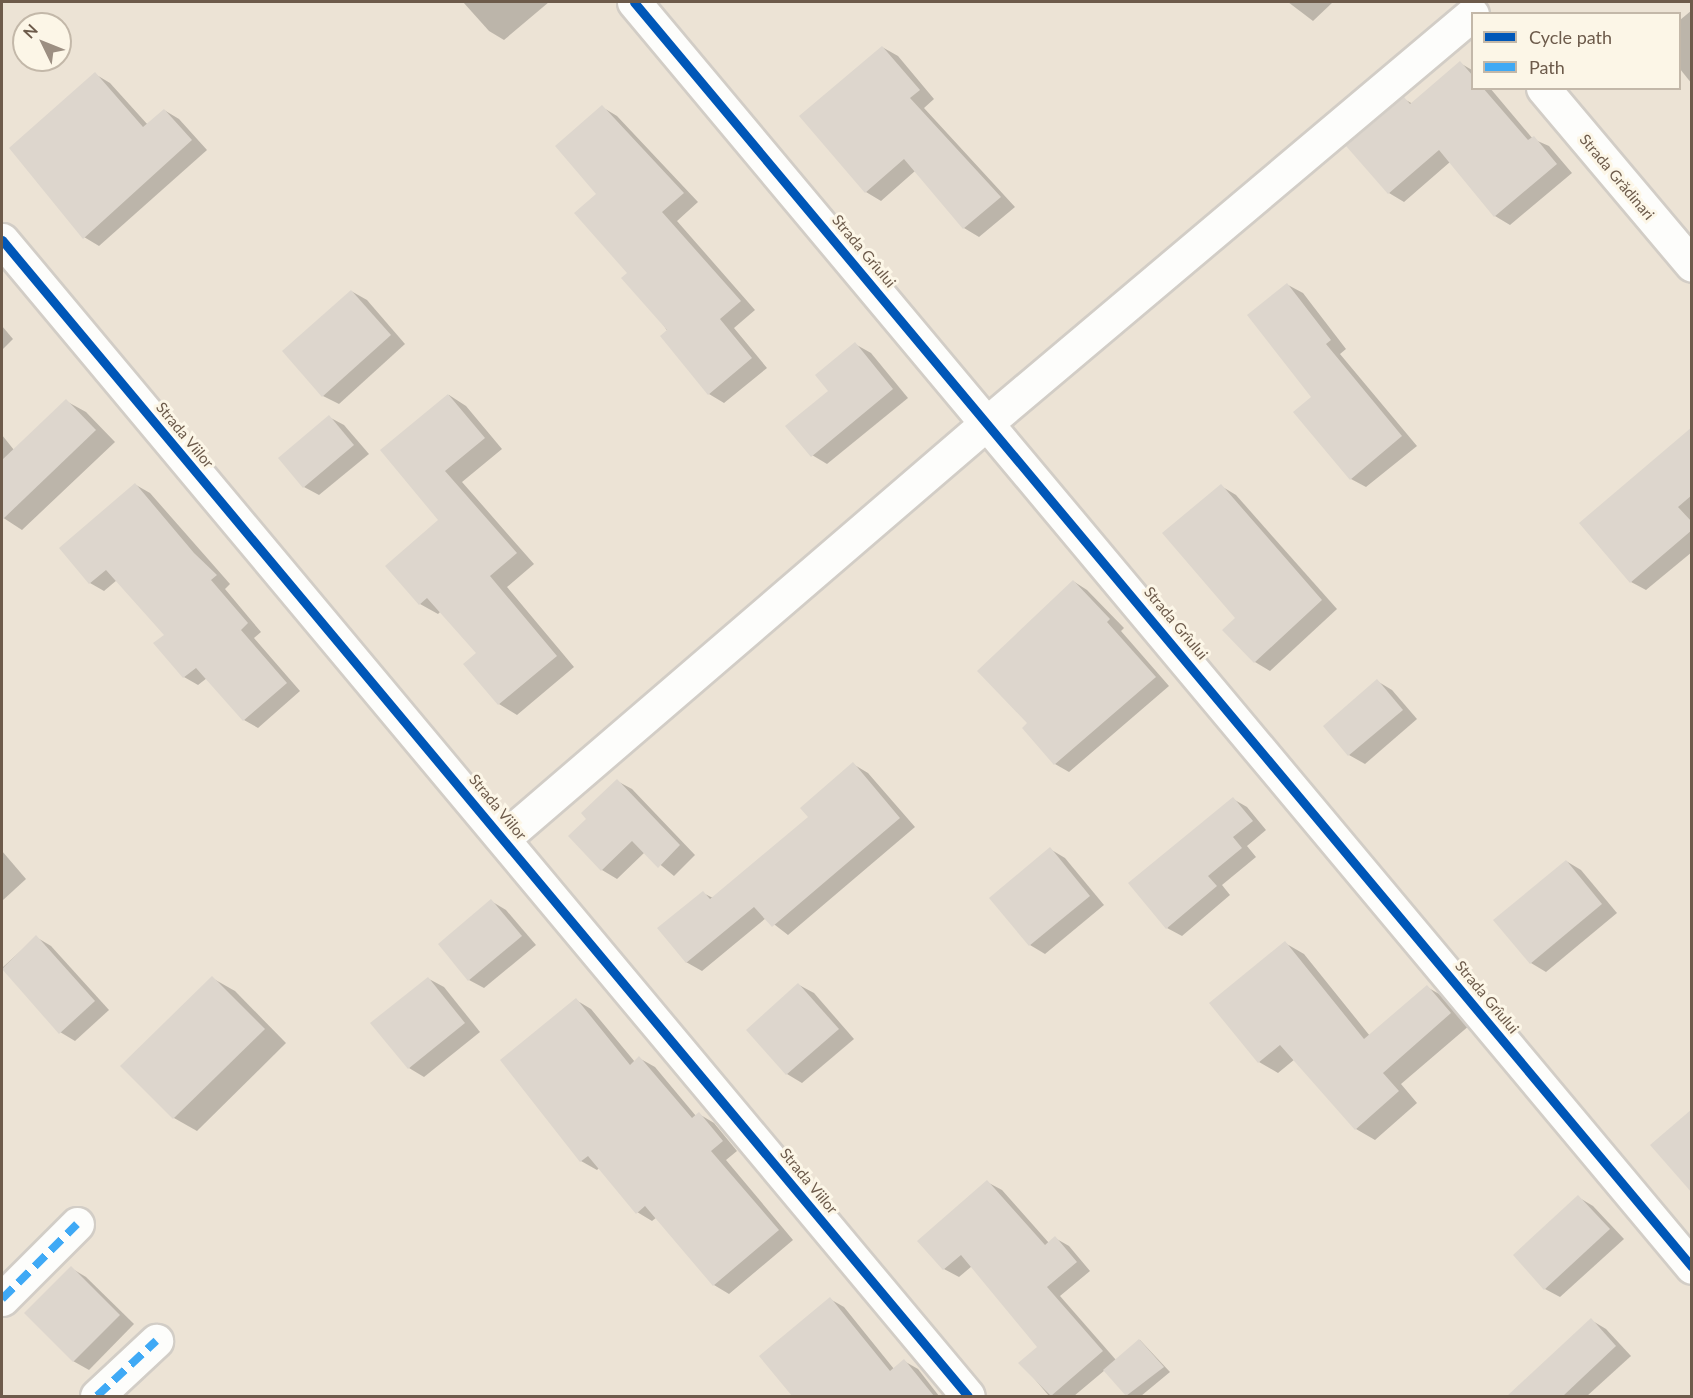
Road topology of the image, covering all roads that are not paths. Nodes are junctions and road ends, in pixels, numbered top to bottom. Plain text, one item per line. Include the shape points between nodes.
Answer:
1 (634, 2) edge
2 (1471, 14) edge
3 (1545, 90) edge
4 (2, 240) edge
5 (1692, 265) edge
6 (988, 422) junction
7 (504, 838) junction
8 (77, 1224) dead end
9 (1692, 1267) edge
10 (2, 1299) edge
11 (156, 1341) dead end
12 (97, 1396) edge
13 (968, 1396) edge

1 - 6 street, Strada Grîului
2 - 6 street
3 - 5 street, Strada Grădinari
4 - 7 street, Strada Viilor
6 - 7 street
6 - 9 street, Strada Grîului
7 - 13 street, Strada Viilor
8 - 10 street
11 - 12 street

